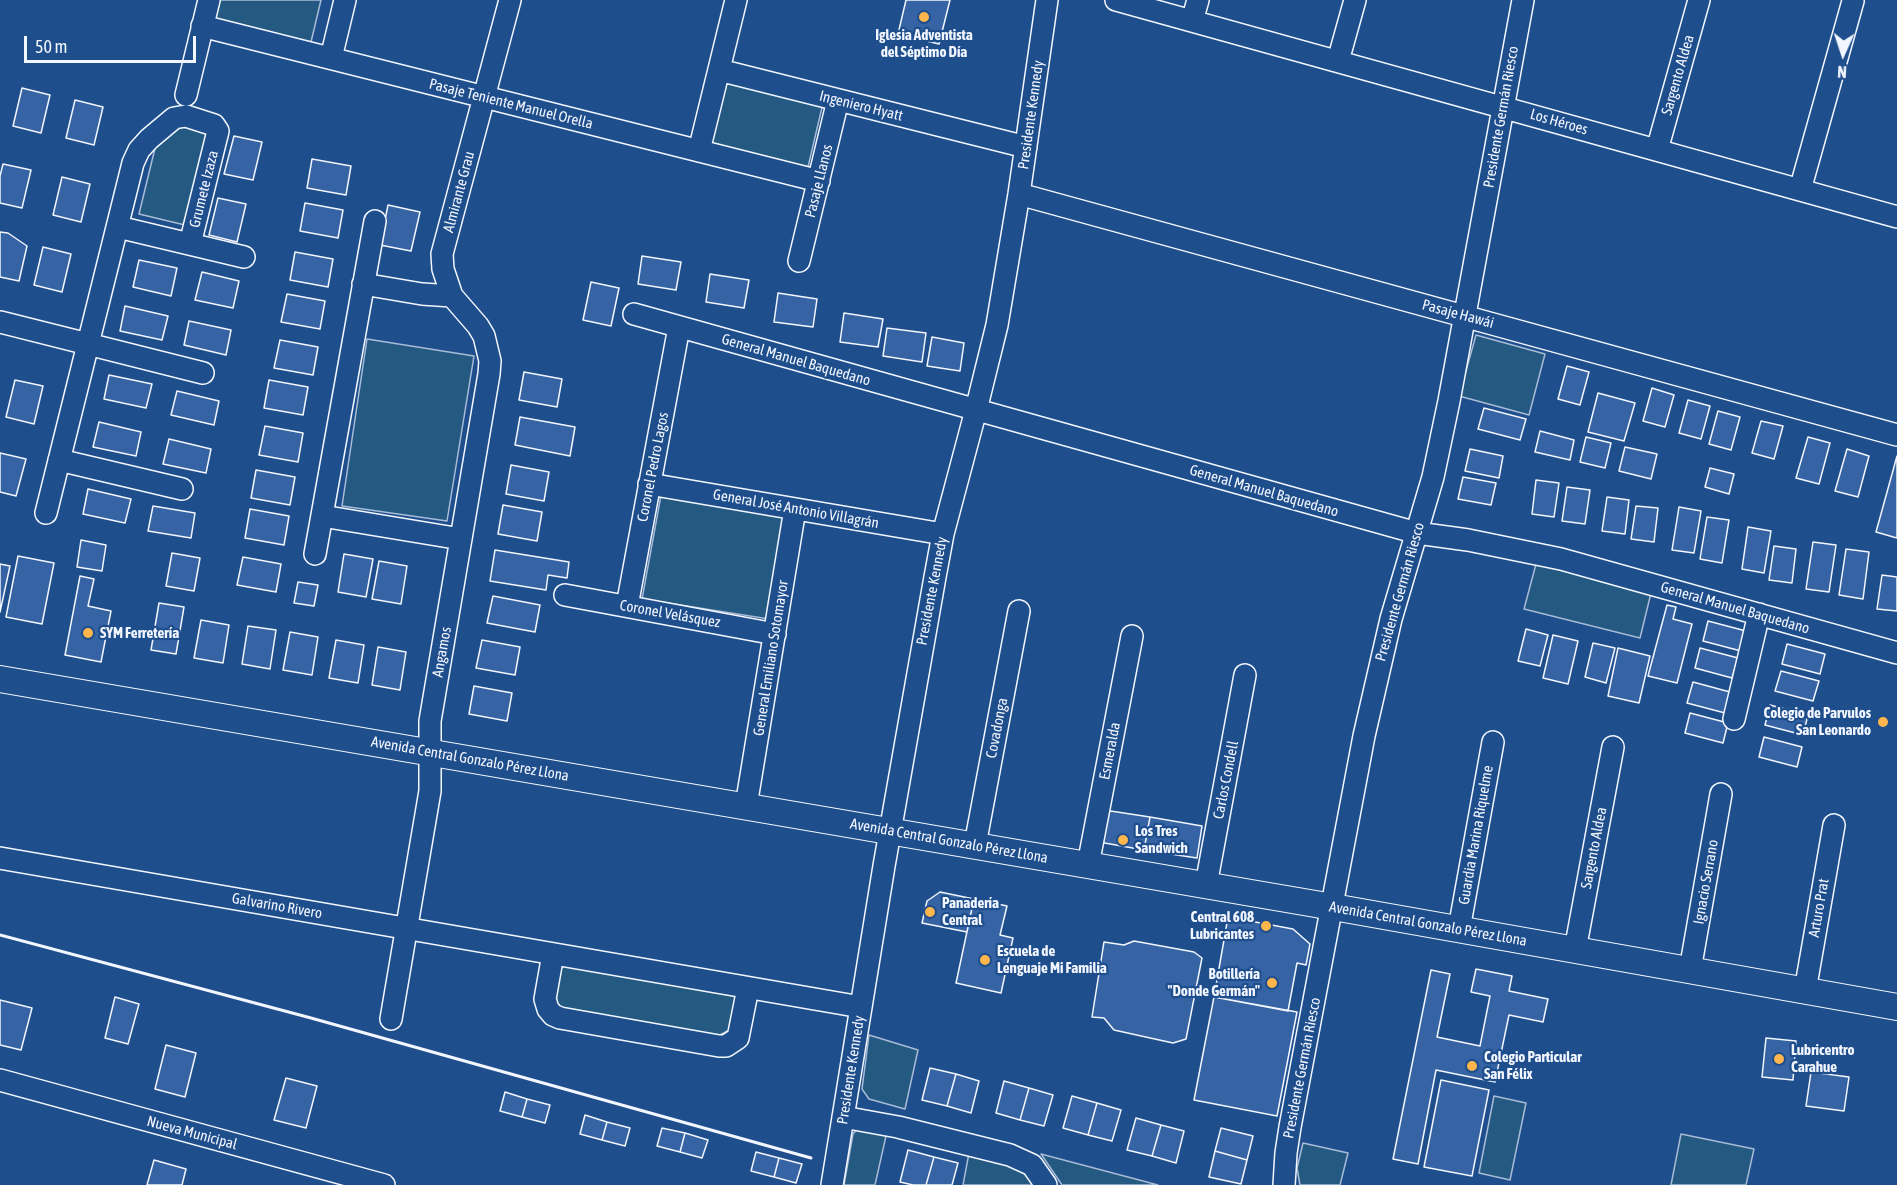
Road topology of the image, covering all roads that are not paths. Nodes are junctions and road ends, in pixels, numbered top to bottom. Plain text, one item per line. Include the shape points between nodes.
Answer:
1 (209, 0) edge
2 (345, 0) edge
3 (510, 0) edge
4 (736, 0) edge
5 (1047, 0) edge
6 (1116, 0) edge
7 (1198, 0) edge
8 (1354, 0) edge
9 (1523, 0) edge
10 (1699, 0) edge
11 (1853, 1) edge
12 (1192, 21) junction
13 (202, 26) junction
14 (331, 58) junction
15 (1338, 61) junction
16 (719, 70) junction
17 (186, 95) dead end
18 (484, 97) junction
19 (838, 100) junction
20 (1502, 107) junction
21 (1026, 147) junction
22 (1657, 150) junction
23 (699, 151) junction
24 (819, 181) junction
25 (1800, 190) junction
26 (1019, 194) junction
27 (1897, 218) edge
28 (375, 221) dead end
29 (118, 227) junction
30 (190, 244) junction
31 (244, 257) dead end
32 (799, 261) dead end
33 (363, 284) junction
34 (452, 296) junction
35 (634, 314) dead end
36 (1465, 316) junction
37 (0, 322) edge
38 (679, 327) junction
39 (88, 344) junction
40 (203, 373) dead end
41 (976, 410) junction
42 (1897, 435) edge
43 (59, 460) junction
44 (650, 484) junction
45 (182, 489) dead end
46 (795, 509) junction
47 (46, 513) dead end
48 (322, 516) junction
49 (1417, 533) junction
50 (943, 534) junction
51 (461, 539) junction
52 (315, 554) dead end
53 (565, 595) dead end
54 (627, 606) junction
55 (1019, 611) dead end
56 (1759, 614) junction
57 (775, 633) junction
58 (1132, 636) dead end
59 (1897, 652) edge
60 (1245, 675) dead end
61 (0, 679) edge
62 (1734, 719) dead end
63 (1493, 742) dead end
64 (1613, 747) dead end
65 (430, 753) junction
66 (1721, 794) dead end
67 (746, 806) junction
68 (1834, 825) dead end
69 (890, 831) junction
70 (975, 846) junction
71 (0, 858) edge
72 (1088, 865) junction
73 (1206, 885) junction
74 (1333, 907) junction
75 (406, 928) junction
76 (1459, 929) junction
77 (1575, 950) junction
78 (553, 954) junction
79 (1690, 970) junction
80 (748, 988) junction
81 (1805, 990) junction
82 (861, 1007) junction
83 (1897, 1007) edge
84 (391, 1019) dead end
85 (0, 1080) edge
86 (843, 1117) junction
87 (384, 1185) edge
88 (832, 1185) edge
89 (1046, 1185) edge
90 (1284, 1185) edge

1 - 13 street
2 - 14 street
3 - 18 street, Almirante Grau
4 - 16 street
5 - 21 street, Presidente Kennedy
6 - 12 street, Los Héroes
7 - 12 street
8 - 15 street
9 - 20 street, Presidente Germán Riesco
10 - 22 street, Sargento Aldea
11 - 25 street
12 - 15 street, Los Héroes
13 - 14 street, Pasaje Teniente Manuel Orella
13 - 17 street
14 - 18 street, Pasaje Teniente Manuel Orella
15 - 20 street, Los Héroes
16 - 19 street, Ingeniero Hyatt
16 - 23 street
18 - 23 street, Pasaje Teniente Manuel Orella
18 - 34 street, Almirante Grau via 442,254
19 - 21 street, Ingeniero Hyatt
19 - 24 street, Pasaje Llanos
20 - 22 street, Los Héroes
20 - 36 street, Presidente Germán Riesco
21 - 26 street, Presidente Kennedy
22 - 25 street, Los Héroes
23 - 24 street, Pasaje Teniente Manuel Orella
24 - 32 street, Pasaje Llanos
25 - 27 street, Los Héroes
26 - 36 street, Pasaje Hawái
26 - 41 street, Presidente Kennedy via 997,325
28 - 33 street
29 - 30 street, Grumete Izaza
29 - 30 street, Grumete Izaza via 139,150 174,118 186,116 214,125 218,134
29 - 39 street, Grumete Izaza
30 - 31 street, Grumete Izaza
33 - 34 street
33 - 48 street
34 - 51 street, Angamos via 478,326 490,361
35 - 38 street, General Manuel Baquedano
36 - 42 street, Pasaje Hawái
36 - 49 street, Presidente Germán Riesco via 1433,477
37 - 39 street
38 - 41 street, General Manuel Baquedano
38 - 44 street, Coronel Pedro Lagos
39 - 40 street
39 - 43 street, Grumete Izaza
41 - 49 street, General Manuel Baquedano
41 - 50 street, Presidente Kennedy
43 - 45 street
43 - 47 street, Grumete Izaza
44 - 46 street, General José Antonio Villagrán
44 - 54 street, Coronel Pedro Lagos
46 - 50 street, General José Antonio Villagrán
46 - 57 street, General Emiliano Sotomayor
48 - 51 street
48 - 52 street
49 - 56 street, General Manuel Baquedano via 1533,552
49 - 74 street, Presidente Germán Riesco via 1377,675
50 - 69 street, Presidente Kennedy
51 - 65 street, Angamos via 430,721
53 - 54 street, Coronel Velásquez
54 - 57 street, Coronel Velásquez
55 - 70 street, Covadonga
56 - 59 street, General Manuel Baquedano
56 - 62 street
57 - 67 street, General Emiliano Sotomayor
58 - 72 street, Esmeralda
60 - 73 street, Carlos Condell
61 - 65 street, Avenida Central Gonzalo Pérez Llona
63 - 76 street, Guardia Marina Riquelme
64 - 77 street, Sargento Aldea
65 - 67 street, Avenida Central Gonzalo Pérez Llona
65 - 75 street, Angamos via 430,791
66 - 79 street, Ignacio Serrano
67 - 69 street, Avenida Central Gonzalo Pérez Llona
68 - 81 street, Arturo Prat
69 - 70 street, Avenida Central Gonzalo Pérez Llona
69 - 82 street, Presidente Kennedy
70 - 72 street, Avenida Central Gonzalo Pérez Llona
71 - 75 street, Galvarino Rivero
72 - 73 street, Avenida Central Gonzalo Pérez Llona
73 - 74 street, Avenida Central Gonzalo Pérez Llona
74 - 76 street, Avenida Central Gonzalo Pérez Llona
74 - 90 street, Presidente Germán Riesco via 1289,1136
75 - 78 street, Galvarino Rivero
75 - 84 street, Angamos
76 - 77 street, Avenida Central Gonzalo Pérez Llona
77 - 79 street, Avenida Central Gonzalo Pérez Llona
78 - 80 street, Galvarino Rivero
78 - 80 street via 545,999 553,1014 707,1044 726,1046 738,1038
79 - 81 street, Avenida Central Gonzalo Pérez Llona
80 - 82 street, Galvarino Rivero
81 - 83 street, Avenida Central Gonzalo Pérez Llona
82 - 86 street, Presidente Kennedy
85 - 87 street, Nueva Municipal
86 - 88 street, Presidente Kennedy
86 - 89 street via 1010,1155 1032,1165

